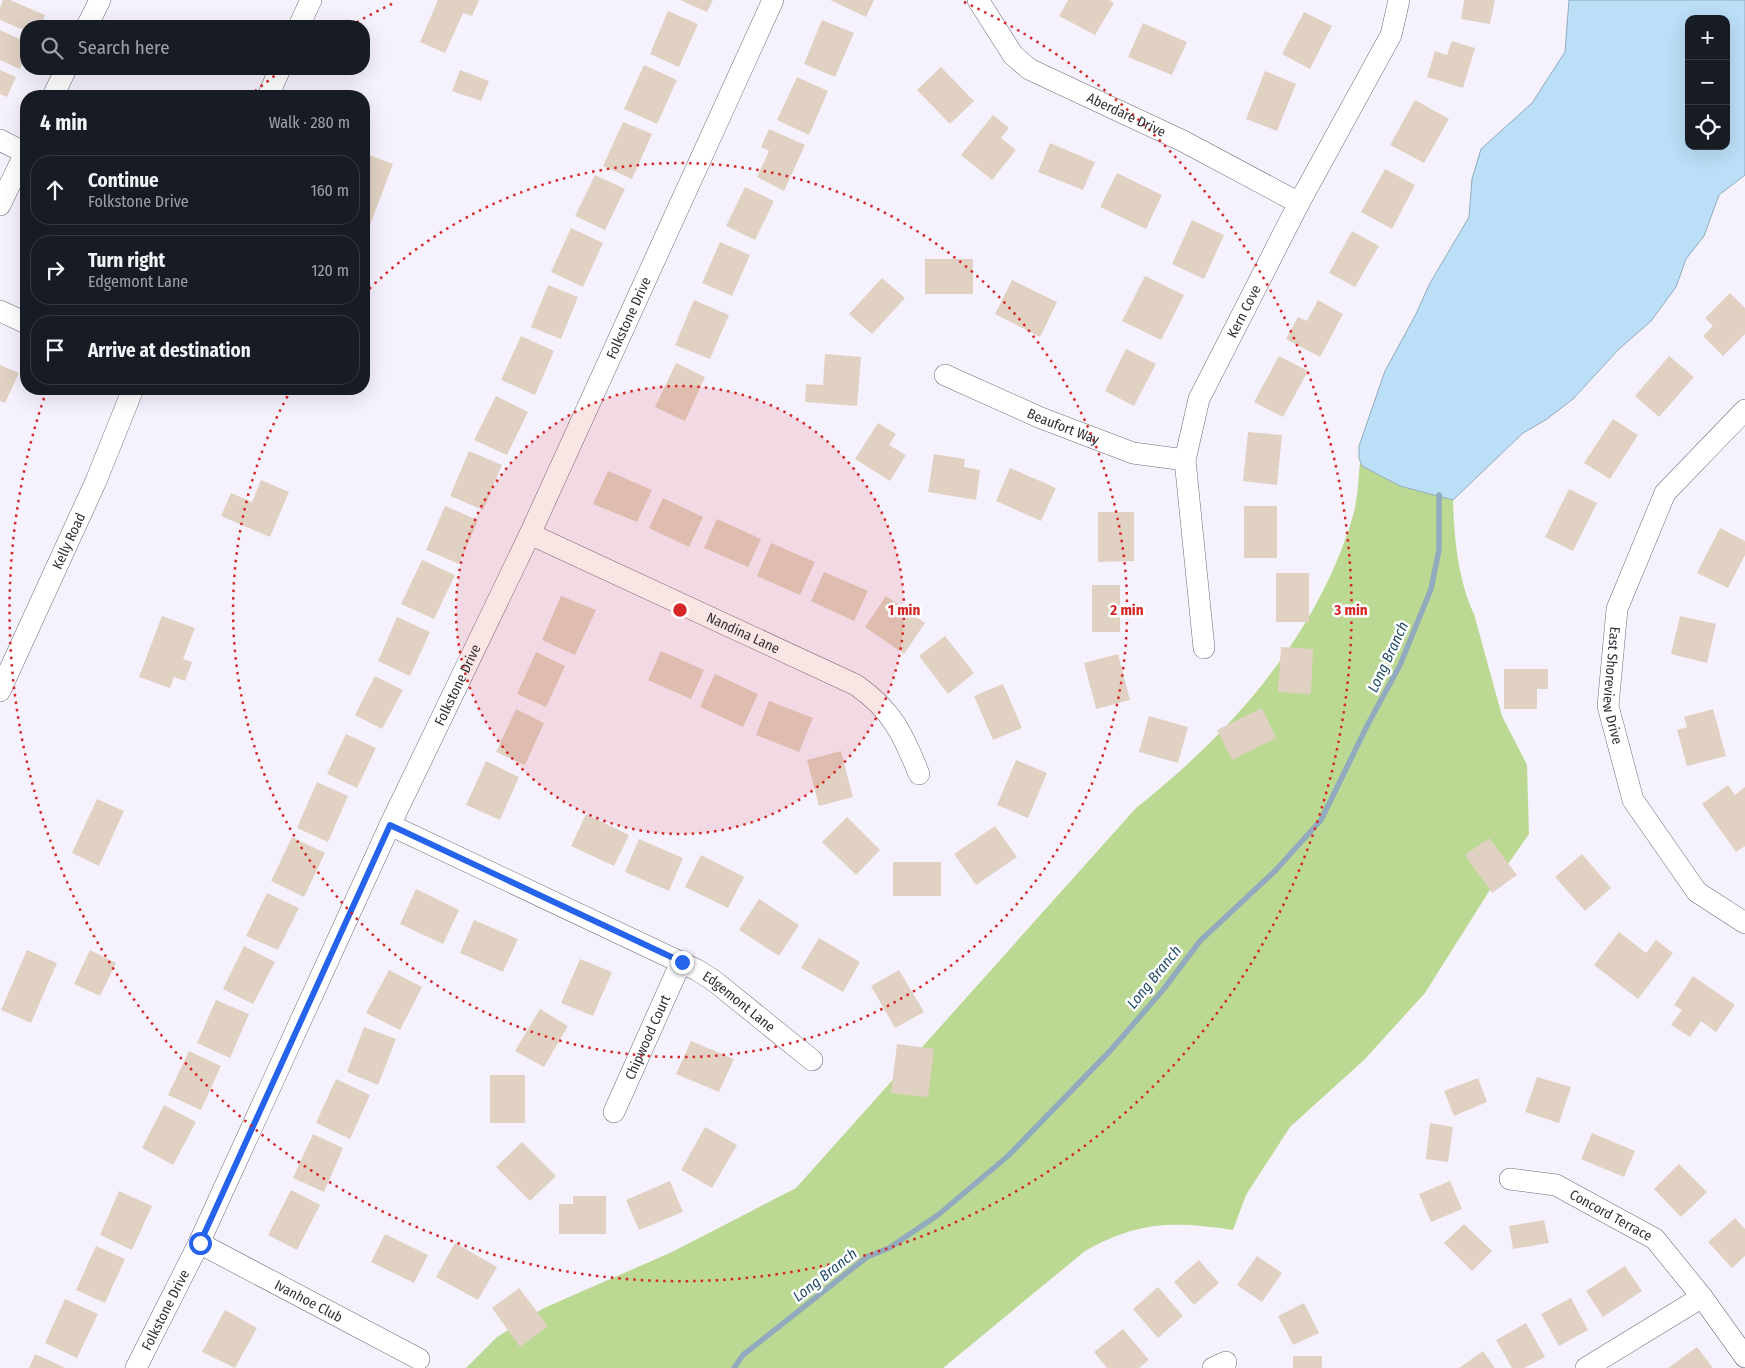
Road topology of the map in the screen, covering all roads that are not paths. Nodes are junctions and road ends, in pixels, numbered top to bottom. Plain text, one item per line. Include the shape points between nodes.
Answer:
1 (100, 0) edge
2 (311, 0) edge
3 (773, 0) edge
4 (978, 0) edge
5 (1399, 0) edge
6 (90, 20) edge
7 (302, 20) edge
8 (63, 75) edge
9 (277, 75) edge
10 (56, 90) edge
11 (271, 90) edge
12 (0, 140) edge
13 (20, 149) edge
14 (20, 164) edge
15 (1299, 202) junction
16 (0, 205) edge
17 (0, 311) edge
18 (20, 320) edge
19 (946, 375) dead end
20 (131, 395) edge
21 (1745, 410) edge
22 (1185, 460) junction
23 (530, 534) junction
24 (1204, 648) dead end
25 (0, 691) edge
26 (920, 774) dead end
27 (390, 825) junction
28 (1745, 923) edge
29 (682, 962) junction
30 (812, 1060) dead end
31 (614, 1112) dead end
32 (1510, 1179) dead end
33 (200, 1243) junction
34 (1702, 1297) junction
35 (1745, 1357) edge
36 (418, 1359) dead end
37 (136, 1368) edge
38 (1586, 1368) edge

1 - 6 street
2 - 7 street
3 - 23 street, Folkstone Drive
4 - 15 street, Aberdare Drive via 1013,55 1029,69 1184,141
5 - 15 street, Kern Cove via 1390,34
8 - 10 street
9 - 11 street
12 - 13 street
14 - 16 street
15 - 22 street, Kern Cove via 1198,399
17 - 18 street
19 - 22 street, Beaufort Way via 1041,418 1133,453
20 - 25 street, Kelly Road via 96,481
21 - 28 street, East Shoreview Drive via 1665,493 1617,609 1608,706 1633,800 1697,892
22 - 24 street, Kern Cove
23 - 26 street, Nandina Lane via 856,684 870,695 903,734
23 - 27 street, Folkstone Drive
27 - 29 street, Edgemont Lane
27 - 33 street, Folkstone Drive
29 - 30 street, Edgemont Lane via 713,980
29 - 31 street, Chipwood Court
32 - 34 street, Concord Terrace via 1556,1185 1655,1239
33 - 36 street, Ivanhoe Club
33 - 37 street, Folkstone Drive
34 - 35 street, Concord Terrace
34 - 38 street

